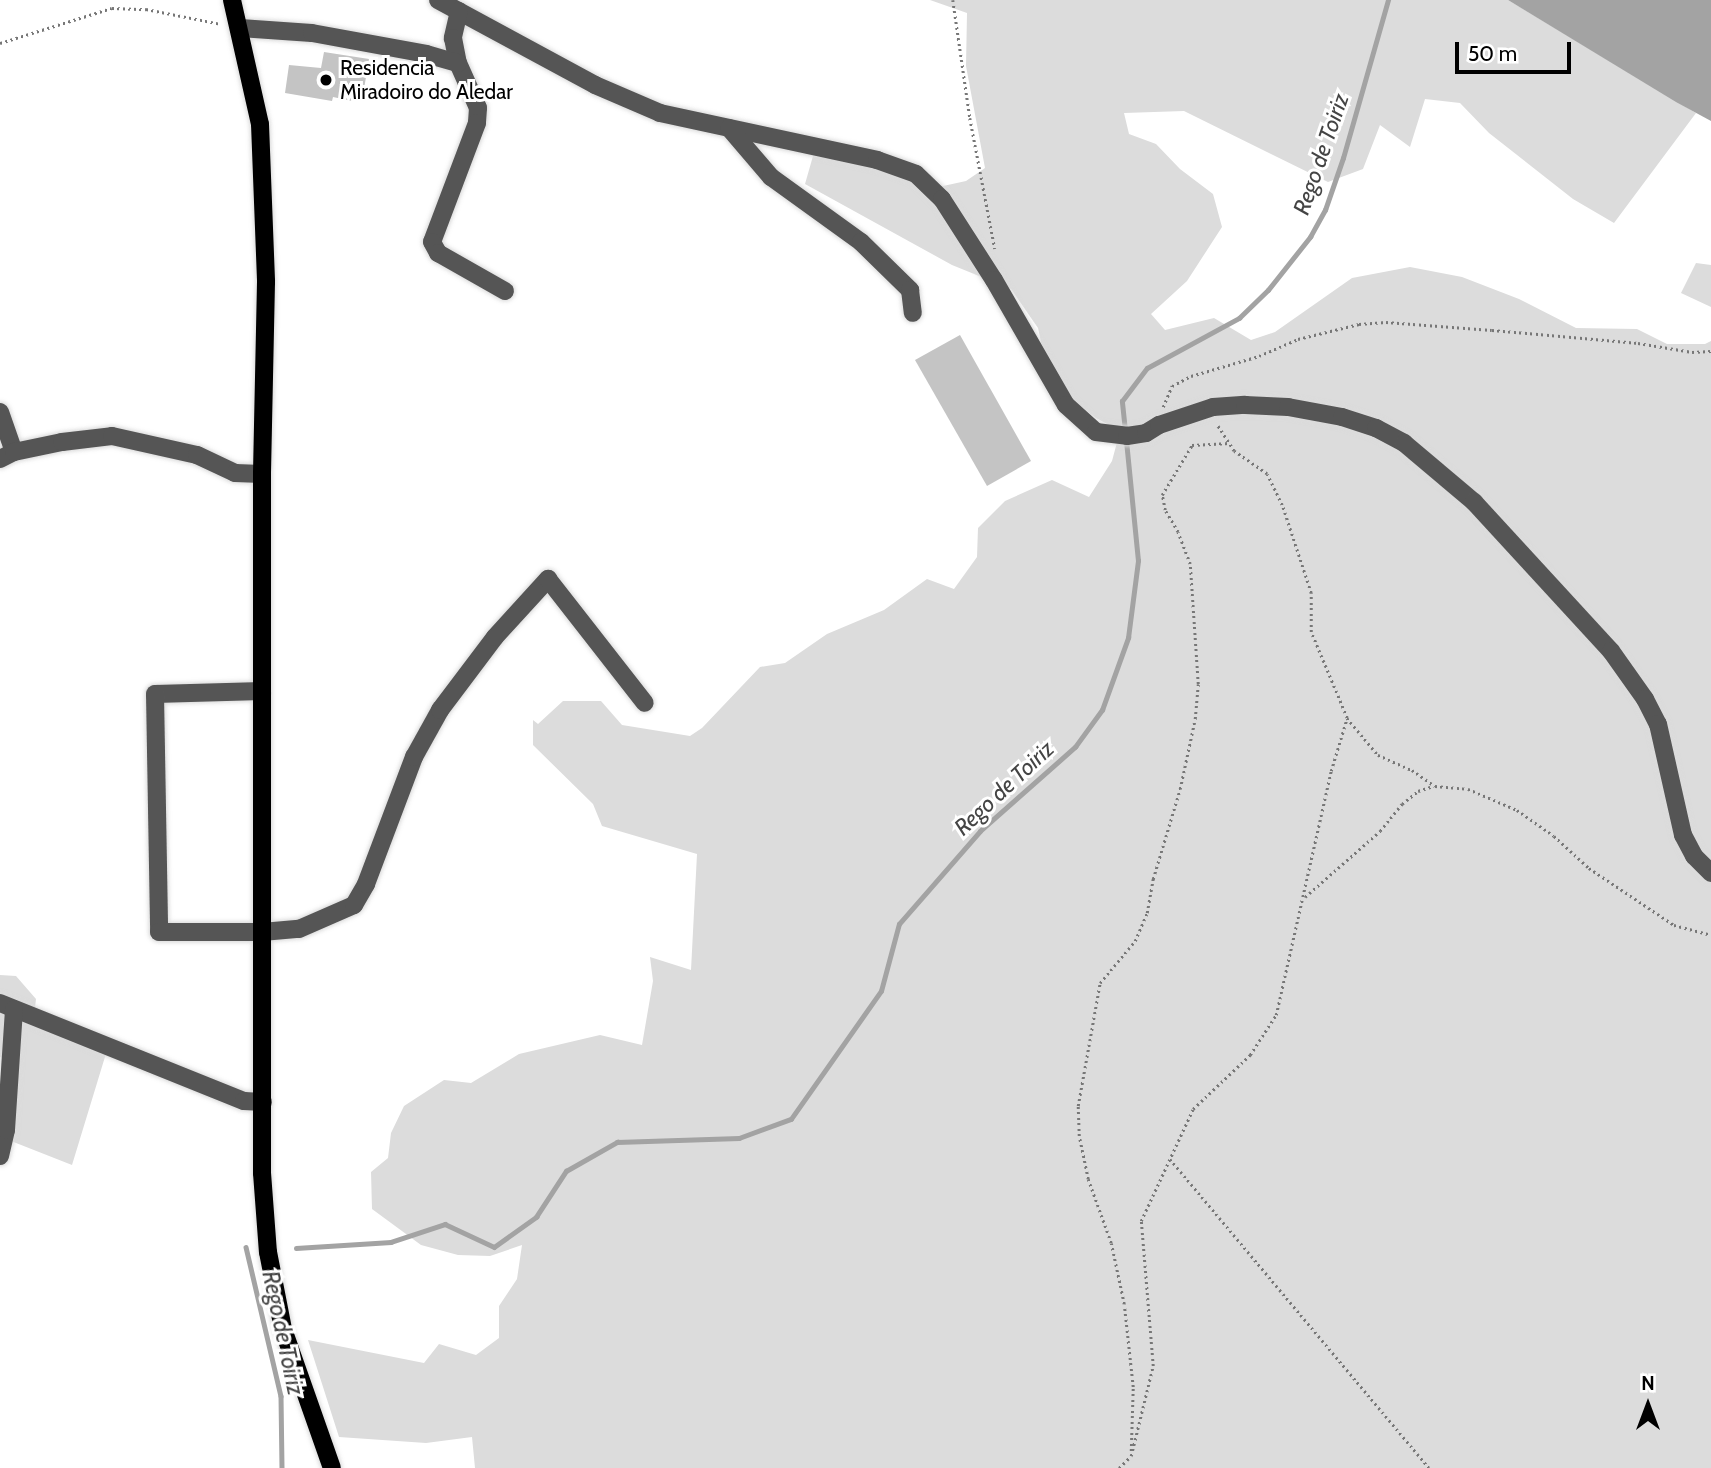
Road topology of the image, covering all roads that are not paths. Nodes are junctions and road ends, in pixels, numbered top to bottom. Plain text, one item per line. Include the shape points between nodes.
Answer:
1 (232, 0) edge
2 (438, 0) edge
3 (459, 11) junction
4 (240, 29) junction
5 (458, 63) junction
6 (729, 128) junction
7 (506, 291) dead end
8 (913, 313) dead end
9 (0, 412) edge
10 (7, 456) edge
11 (262, 474) junction
12 (262, 691) junction
13 (645, 703) dead end
14 (1711, 873) edge
15 (262, 932) junction
16 (7, 1006) edge
17 (263, 1102) junction
18 (0, 1156) edge
19 (332, 1468) edge

1 - 4 main road
2 - 3 street
3 - 5 street via 453,38
3 - 6 street via 595,85 660,113
4 - 5 street via 312,33
4 - 11 main road via 260,124 266,282
5 - 7 street via 478,108 477,123 432,242 438,253
6 - 8 street via 771,177 861,242 910,290
6 - 14 street via 877,160 916,174 950,211 1066,405 1090,428 1127,436 1213,407 1288,407 1342,417 1404,443 1474,502 1611,651 1645,699 1663,743 1683,835 1694,856
9 - 10 street
10 - 11 street via 62,442 113,436 197,455 234,473
11 - 12 main road
12 - 15 main road
12 - 15 street via 155,694 159,932
13 - 15 street via 548,579 495,637 440,710 414,757 354,905 299,929
15 - 17 main road
16 - 17 street via 244,1101
16 - 18 street via 6,1130
17 - 19 main road via 268,1252 283,1329

